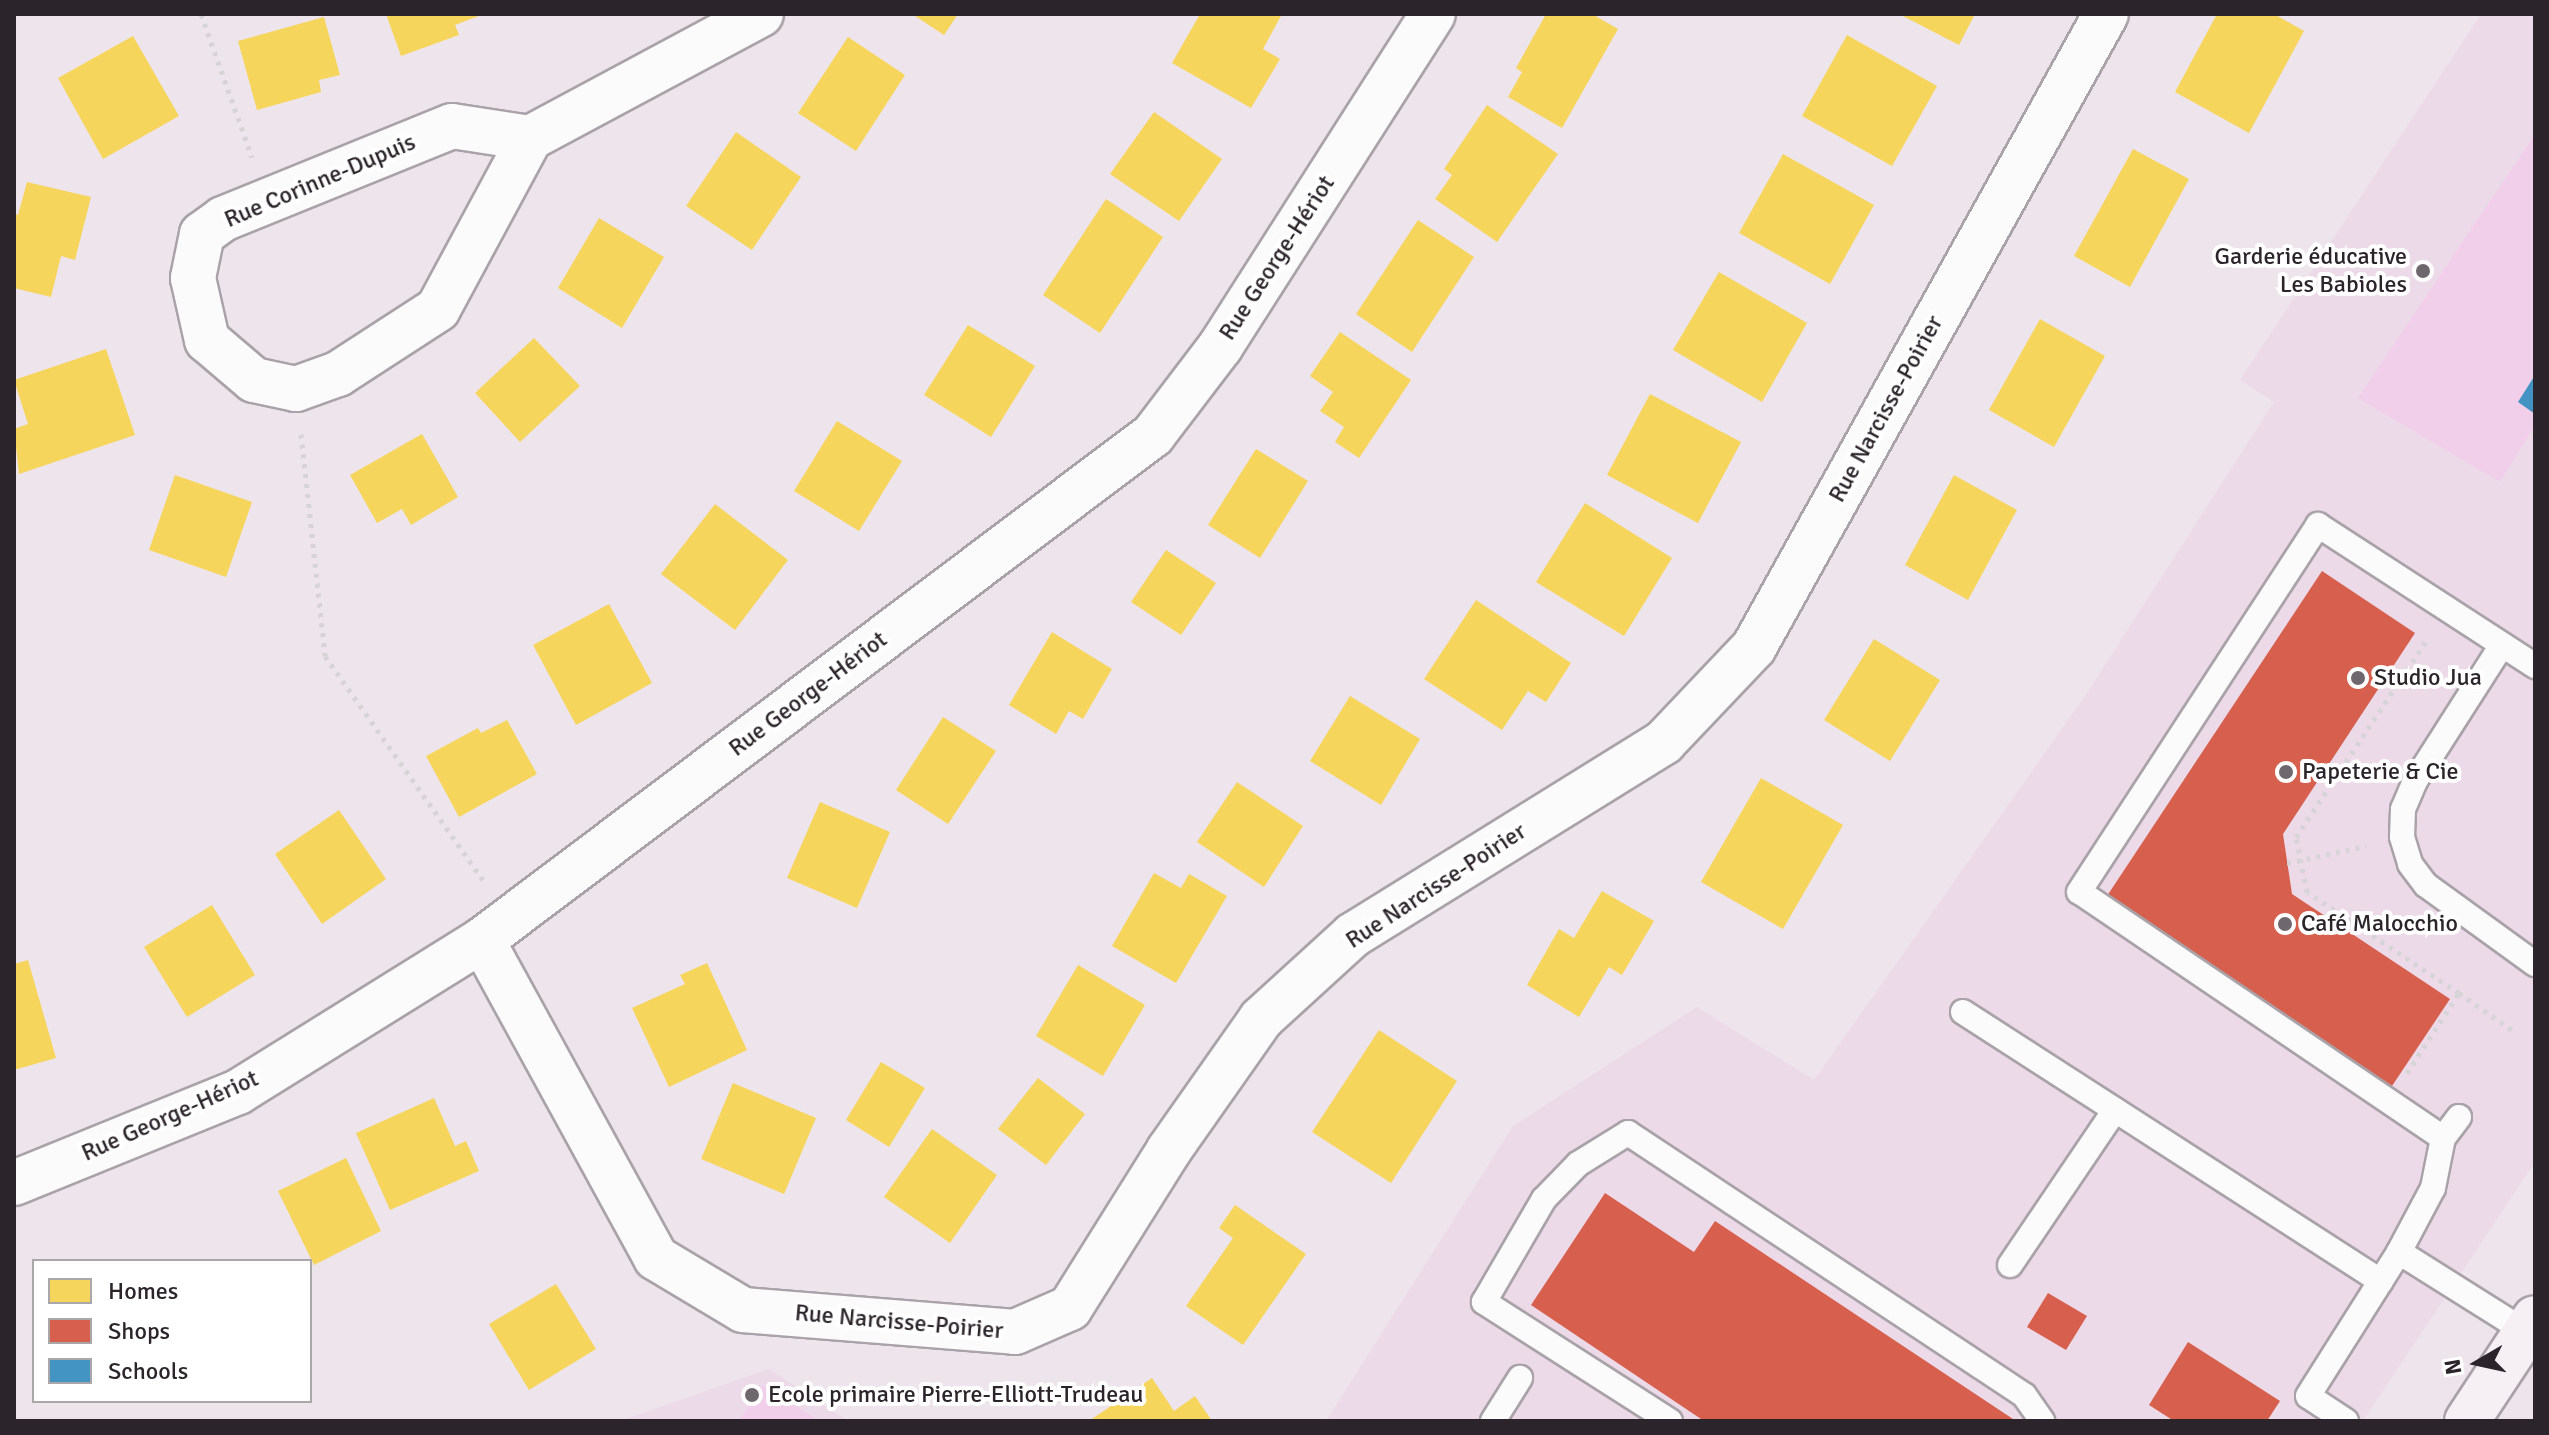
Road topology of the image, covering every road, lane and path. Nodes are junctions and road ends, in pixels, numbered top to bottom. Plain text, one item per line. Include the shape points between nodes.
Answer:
1 (201, 14) edge
2 (761, 14) edge
3 (1433, 14) edge
4 (2106, 14) edge
5 (530, 138) junction
6 (256, 169) dead end
7 (300, 425) dead end
8 (2502, 645) junction
9 (2535, 666) edge
10 (2402, 837) junction
11 (2287, 863) dead end
12 (485, 882) dead end
13 (482, 940) junction
14 (2535, 964) edge
15 (2459, 993) dead end
16 (1963, 1012) dead end
17 (2515, 1032) dead end
18 (2115, 1110) junction
19 (2459, 1117) dead end
20 (2443, 1138) junction
21 (14, 1183) edge
22 (2399, 1252) junction
23 (2010, 1265) dead end
24 (2381, 1281) junction
25 (2530, 1325) edge
26 (1520, 1378) dead end
27 (1493, 1421) edge
28 (1670, 1421) edge
29 (2042, 1421) edge
30 (2346, 1421) edge
31 (2467, 1421) edge

1 - 6 path
2 - 5 street
3 - 13 street, Rue George-Hériot via 1220,347 1153,435
4 - 13 street, Rue Narcisse-Poirier via 1754,647 1664,742 1353,935 1261,1019 1169,1150 1070,1308 1015,1332 743,1310 656,1258
5 - 5 street, Rue Corinne-Dupuis via 452,126 223,219 202,234 193,278 207,340 254,380 296,389 338,374 385,346 438,309
7 - 12 path via 325,656
8 - 9 lane
8 - 10 lane via 2415,781 2403,809
8 - 20 lane via 2318,525 2079,892
10 - 11 path
10 - 14 lane via 2410,864 2426,885
13 - 21 street, Rue George-Hériot via 238,1092
15 - 17 path
16 - 18 lane
18 - 23 lane
18 - 24 lane
19 - 20 lane
20 - 22 lane via 2433,1188
22 - 24 lane
22 - 25 lane
24 - 30 lane via 2308,1396
25 - 31 main road
26 - 27 lane
28 - 29 lane via 1484,1302 1544,1199 1578,1164 1628,1133 2024,1395

